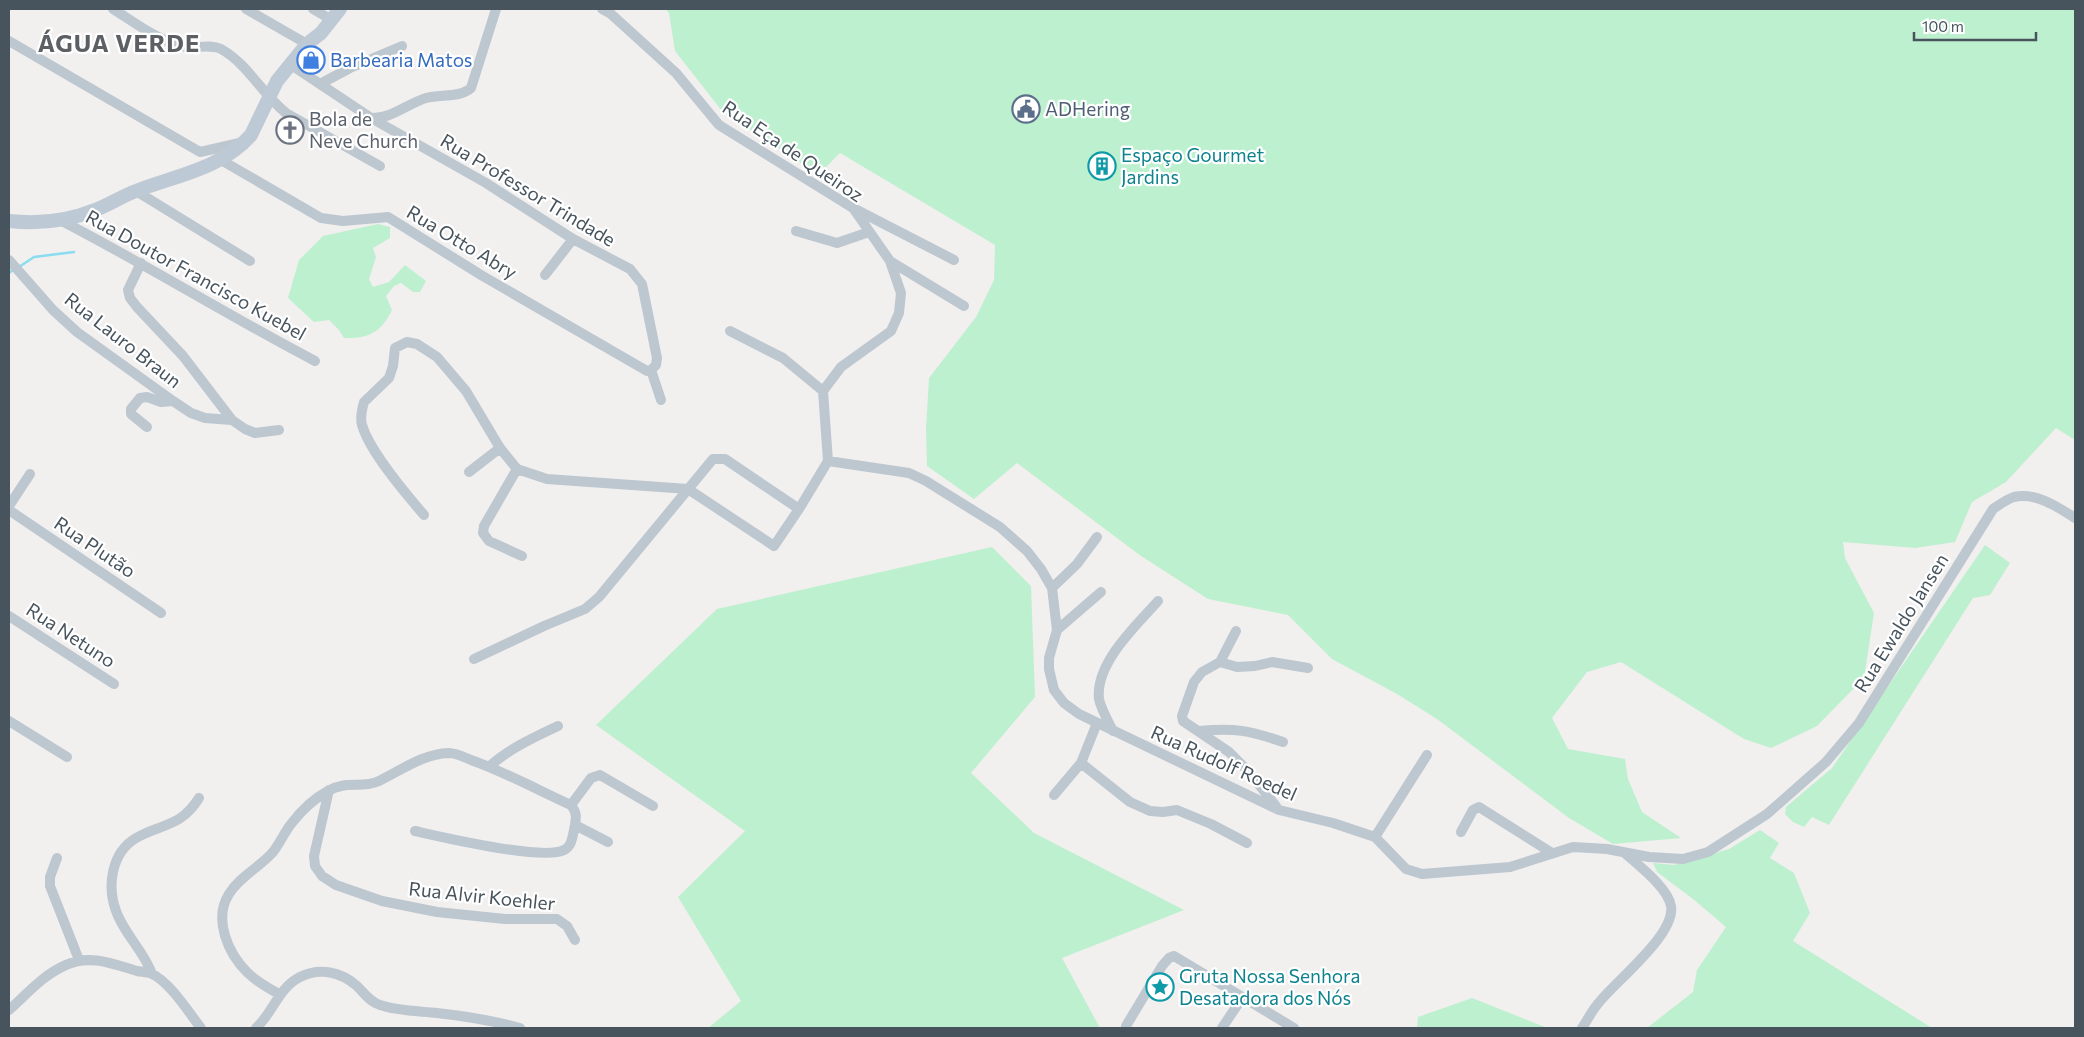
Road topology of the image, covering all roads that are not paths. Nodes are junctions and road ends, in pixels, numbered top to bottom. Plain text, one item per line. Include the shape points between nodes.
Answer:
1 (113, 9) edge
2 (246, 9) edge
3 (313, 9) edge
4 (496, 9) edge
5 (602, 9) edge
6 (336, 15) edge
7 (9, 41) edge
8 (307, 44) junction
9 (402, 46) dead end
10 (290, 64) junction
11 (320, 84) junction
12 (268, 97) junction
13 (371, 118) junction
14 (245, 142) junction
15 (221, 160) junction
16 (380, 166) dead end
17 (136, 191) junction
18 (853, 208) junction
19 (60, 220) junction
20 (9, 221) edge
21 (796, 232) dead end
22 (869, 232) junction
23 (573, 239) junction
24 (9, 260) edge
25 (954, 260) dead end
26 (250, 261) dead end
27 (890, 261) junction
28 (141, 263) junction
29 (545, 275) dead end
30 (964, 306) dead end
31 (730, 331) dead end
32 (315, 361) dead end
33 (651, 370) junction
34 (823, 391) junction
35 (661, 400) dead end
36 (173, 401) junction
37 (232, 420) junction
38 (147, 427) dead end
39 (279, 430) dead end
40 (500, 448) junction
41 (828, 460) junction
42 (517, 469) junction
43 (469, 472) dead end
44 (30, 474) dead end
45 (688, 489) junction
46 (9, 506) edge
47 (9, 510) edge
48 (799, 510) junction
49 (424, 515) dead end
50 (2075, 518) edge
51 (1097, 537) dead end
52 (522, 556) dead end
53 (1052, 588) junction
54 (1101, 592) dead end
55 (1158, 601) dead end
56 (161, 613) dead end
57 (9, 616) edge
58 (1057, 630) junction
59 (1236, 631) dead end
60 (474, 659) dead end
61 (1220, 662) junction
62 (1308, 668) dead end
63 (114, 684) dead end
64 (9, 721) edge
65 (1097, 723) junction
66 (558, 726) dead end
67 (1113, 731) junction
68 (1199, 731) junction
69 (1282, 742) dead end
70 (1427, 756) dead end
71 (67, 757) dead end
72 (1081, 763) junction
73 (490, 766) junction
74 (329, 790) junction
75 (1054, 795) dead end
76 (199, 798) dead end
77 (571, 805) junction
78 (653, 806) dead end
79 (1279, 810) junction
80 (1767, 814) joint
81 (575, 825) junction
82 (415, 831) dead end
83 (1461, 832) dead end
84 (1375, 837) junction
85 (608, 842) dead end
86 (1247, 843) dead end
87 (1552, 853) junction
88 (1626, 854) junction
89 (57, 858) dead end
90 (575, 940) dead end
91 (79, 960) junction
92 (152, 974) junction
93 (279, 994) junction
94 (1242, 998) junction
95 (9, 1010) edge
96 (1126, 1026) dead end
97 (201, 1028) edge
98 (256, 1028) edge
99 (516, 1028) edge
100 (1222, 1028) edge
101 (1294, 1028) edge
102 (1582, 1028) edge

1 - 12 street via 181,47 219,48 232,56
2 - 8 street
3 - 6 street
4 - 13 street via 474,83 467,92 428,97 393,114
5 - 18 street, Rua Eça de Queiroz via 676,73 719,125
6 - 8 main road
7 - 14 street via 200,152
8 - 10 main road
9 - 11 street
10 - 11 street, Rua Professor Trindade
10 - 12 main road
11 - 13 street, Rua Professor Trindade
12 - 14 main road
12 - 16 street via 286,113
13 - 23 street, Rua Professor Trindade
14 - 15 main road
15 - 17 main road via 193,173
15 - 33 street, Rua Otto Abry via 320,218 343,221 388,217 489,279
17 - 19 main road via 97,210
17 - 26 street
18 - 22 street, Rua Eça de Queiroz
18 - 25 street
19 - 20 main road
19 - 28 street, Rua Doutor Francisco Kuebel
21 - 22 street via 837,244
22 - 27 street, Rua Eça de Queiroz
23 - 29 street
23 - 33 street, Rua Professor Trindade via 630,269 642,284 657,358
24 - 36 street, Rua Lauro Braun via 77,332
27 - 30 street
27 - 34 street, Rua Eça de Queiroz via 901,293 899,313 891,331 841,367
28 - 32 street, Rua Doutor Francisco Kuebel via 247,326
28 - 37 street via 128,290 130,298 183,356
31 - 34 street via 783,358
33 - 35 street, Rua Professor Trindade
34 - 41 street
36 - 37 street, Rua Lauro Braun via 205,418
36 - 38 street via 140,398 131,414
37 - 39 street via 255,433
40 - 42 street
40 - 43 street
40 - 49 street via 466,391 437,357 417,344 407,342 395,348 389,378 364,402 362,423 369,440 401,488
41 - 48 street
41 - 53 street, Rua Rudolf Roedel via 909,473 926,481 1000,527 1027,551
42 - 45 street via 547,479
42 - 52 street via 483,532 488,541
44 - 46 street
45 - 48 street via 713,459 725,459
45 - 48 street via 774,546
45 - 60 street via 599,597 585,609
47 - 56 street, Rua Plutão
50 - 80 street, Rua Ewaldo Jansen via 2032,496 2013,497 1993,509 1859,723 1826,762
51 - 53 street via 1077,564
53 - 58 street, Rua Rudolf Roedel
54 - 58 street
55 - 67 street via 1114,652 1101,676 1098,686 1100,701
57 - 63 street, Rua Netuno
58 - 65 street, Rua Rudolf Roedel via 1049,658 1054,690 1064,703
59 - 61 street
61 - 62 street via 1237,667 1272,662
61 - 68 street via 1202,672 1194,682 1183,709 1183,721
64 - 71 street
65 - 67 street, Rua Rudolf Roedel
65 - 72 street
66 - 73 street
67 - 79 street, Rua Rudolf Roedel
68 - 69 street via 1231,729 1254,732
68 - 79 street via 1229,752
70 - 84 street
72 - 75 street
72 - 86 street via 1130,802 1150,811 1177,810
73 - 74 street via 452,753 437,754 369,785 348,784
73 - 77 street
74 - 90 street, Rua Alvir Koehler via 314,856 315,866 322,876 336,885 382,901 437,912 505,919 557,919 567,926
74 - 93 street via 310,803 265,862 229,893 222,911 224,935 239,963 257,981
76 - 92 street via 191,811 180,819 131,841 111,872 115,910
77 - 78 street via 591,778 600,775
77 - 81 street via 576,812
79 - 84 street, Rua Rudolf Roedel
80 - 88 street, Rua Rudolf Roedel via 1708,852 1683,859
81 - 82 street via 572,842 559,852 517,851
81 - 85 street
83 - 87 street via 1473,810 1479,807
84 - 87 street, Rua Rudolf Roedel via 1406,869 1422,874 1510,867
87 - 88 street, Rua Rudolf Roedel via 1573,847
88 - 102 street via 1664,891 1671,906 1670,917 1658,941 1597,1005
89 - 91 street via 50,886
91 - 92 street via 104,961
91 - 95 street via 46,978
92 - 97 street via 167,986
93 - 98 street via 270,1012
93 - 99 street via 300,977 328,971 343,976 379,1005
94 - 96 street via 1174,956 1162,966
94 - 100 street
94 - 101 street

